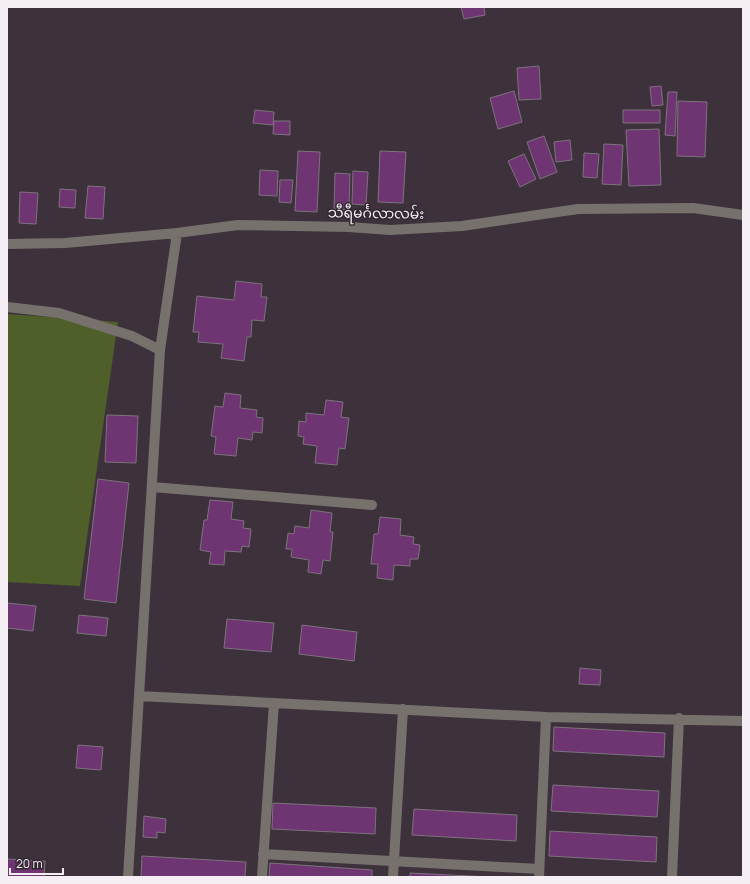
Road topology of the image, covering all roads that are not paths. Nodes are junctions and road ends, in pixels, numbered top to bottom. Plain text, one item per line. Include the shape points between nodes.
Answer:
1 (743, 215) edge
2 (177, 233) junction
3 (7, 244) edge
4 (7, 307) edge
5 (160, 350) junction
6 (152, 487) junction
7 (372, 506) dead end
8 (139, 696) junction
9 (274, 703) junction
10 (403, 709) junction
11 (546, 717) junction
12 (679, 718) junction
13 (743, 721) edge
14 (263, 854) junction
15 (394, 861) junction
16 (539, 873) edge
17 (128, 877) edge
18 (262, 877) edge
19 (393, 877) edge
20 (672, 877) edge

1 - 2 street, သီရီမင်္ဂလာလမ်း via 693,208 578,208 462,226 390,230 238,225
2 - 3 street, သီရီမင်္ဂလာလမ်း via 65,244
2 - 5 street
4 - 5 street via 59,313 132,336
5 - 6 street
6 - 7 street
6 - 8 street
8 - 9 street
8 - 17 street
9 - 10 street
9 - 14 street
10 - 11 street
10 - 15 street
11 - 12 street
11 - 16 street
12 - 13 street
12 - 20 street
14 - 15 street
14 - 18 street
15 - 16 street
15 - 19 street

